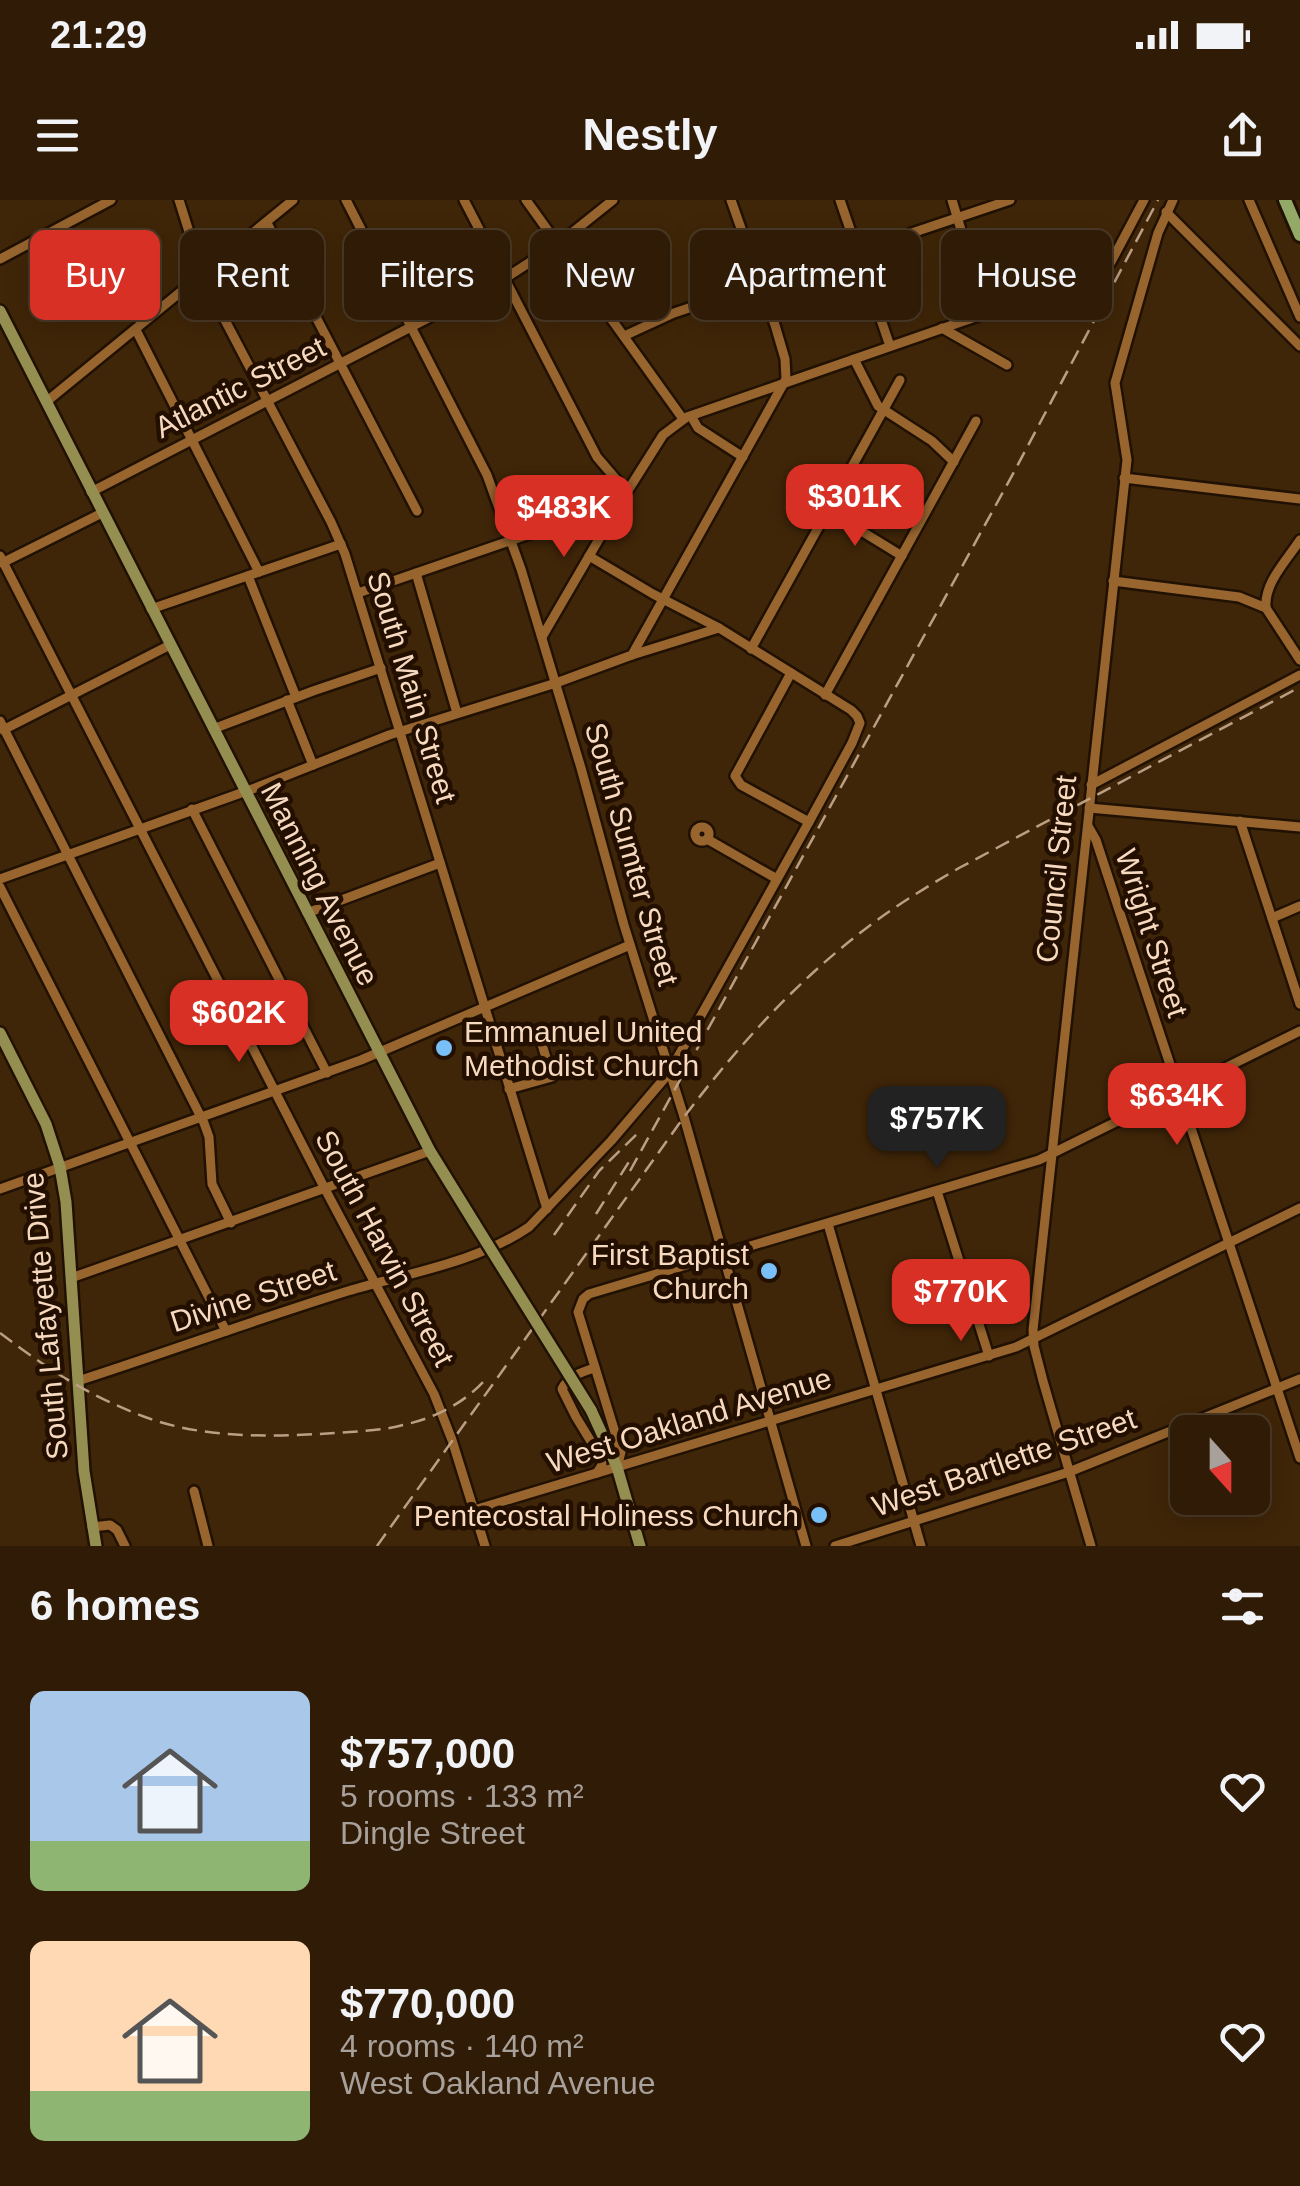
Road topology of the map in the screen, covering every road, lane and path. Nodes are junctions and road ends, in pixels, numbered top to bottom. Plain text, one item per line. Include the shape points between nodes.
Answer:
1 (111, 200) edge
2 (179, 200) edge
3 (294, 200) edge
4 (346, 200) edge
5 (464, 200) edge
6 (526, 200) edge
7 (613, 200) edge
8 (731, 200) edge
9 (840, 200) edge
10 (952, 200) edge
11 (1010, 200) edge
12 (1144, 200) edge
13 (1172, 200) edge
14 (1285, 200) edge
15 (1249, 201) edge
16 (1166, 212) junction
17 (957, 218) junction
18 (266, 223) junction
19 (189, 230) edge
20 (258, 230) edge
21 (479, 230) edge
22 (548, 230) edge
23 (576, 230) edge
24 (742, 230) edge
25 (850, 230) edge
26 (921, 230) edge
27 (961, 230) edge
28 (1300, 234) edge
29 (0, 260) edge
30 (1112, 260) edge
31 (510, 290) edge
32 (180, 294) edge
33 (690, 308) edge
34 (0, 311) edge
35 (1300, 317) edge
36 (225, 320) edge
37 (425, 320) edge
38 (613, 320) edge
39 (773, 320) edge
40 (881, 320) edge
41 (964, 320) edge
42 (412, 327) junction
43 (942, 328) junction
44 (136, 330) junction
45 (624, 336) junction
46 (890, 346) junction
47 (1300, 346) edge
48 (854, 358) junction
49 (340, 364) junction
50 (1007, 365) dead end
51 (900, 380) dead end
52 (785, 383) junction
53 (268, 401) junction
54 (46, 402) junction
55 (882, 410) junction
56 (687, 417) junction
57 (976, 422) dead end
58 (192, 440) junction
59 (743, 457) junction
60 (954, 462) junction
61 (1124, 478) junction
62 (92, 492) junction
63 (626, 492) junction
64 (1300, 500) edge
65 (620, 503) junction
66 (828, 510) junction
67 (102, 512) junction
68 (416, 512) dead end
69 (512, 540) junction
70 (1300, 540) edge
71 (341, 544) junction
72 (589, 556) junction
73 (902, 556) junction
74 (1, 561) edge
75 (259, 572) junction
76 (416, 573) junction
77 (248, 576) junction
78 (1113, 582) junction
79 (358, 593) junction
80 (663, 598) junction
81 (1266, 608) junction
82 (151, 609) junction
83 (719, 628) junction
84 (542, 637) junction
85 (170, 646) junction
86 (751, 650) junction
87 (632, 655) junction
88 (1300, 660) edge
89 (381, 668) junction
90 (791, 673) junction
91 (1300, 675) edge
92 (556, 682) junction
93 (826, 694) junction
94 (71, 695) junction
95 (292, 699) junction
96 (457, 713) junction
97 (1, 727) edge
98 (213, 729) junction
99 (400, 731) junction
100 (313, 765) junction
101 (1091, 785) junction
102 (245, 791) junction
103 (1088, 808) junction
104 (192, 809) junction
105 (809, 822) junction
106 (1240, 822) junction
107 (1087, 823) junction
108 (1300, 827) edge
109 (139, 828) junction
110 (707, 839) dead end
111 (68, 854) junction
112 (440, 863) junction
113 (0, 879) edge
114 (778, 879) junction
115 (0, 887) edge
116 (1300, 906) edge
117 (307, 913) junction
118 (1272, 918) junction
119 (630, 945) junction
120 (1300, 1004) edge
121 (484, 1007) junction
122 (1300, 1031) edge
123 (0, 1033) edge
124 (540, 1038) dead end
125 (378, 1053) junction
126 (326, 1072) junction
127 (669, 1072) junction
128 (509, 1089) junction
129 (274, 1092) junction
130 (1178, 1092) junction
131 (202, 1117) junction
132 (130, 1142) junction
133 (430, 1152) junction
134 (1053, 1154) junction
135 (60, 1168) junction
136 (0, 1189) edge
137 (324, 1189) junction
138 (937, 1192) junction
139 (546, 1208) junction
140 (1300, 1208) edge
141 (231, 1222) junction
142 (828, 1224) junction
143 (180, 1240) junction
144 (1229, 1244) junction
145 (722, 1255) junction
146 (71, 1278) junction
147 (374, 1284) junction
148 (226, 1332) junction
149 (1033, 1341) junction
150 (989, 1356) junction
151 (595, 1368) junction
152 (1300, 1378) edge
153 (78, 1381) junction
154 (1277, 1388) junction
155 (876, 1390) junction
156 (770, 1422) junction
157 (1300, 1458) edge
158 (617, 1467) junction
159 (1069, 1472) junction
160 (597, 1473) junction
161 (194, 1491) dead end
162 (474, 1510) junction
163 (914, 1521) junction
164 (92, 1527) junction
165 (96, 1546) edge
166 (125, 1546) edge
167 (208, 1546) edge
168 (485, 1546) edge
169 (640, 1546) edge
170 (806, 1546) edge
171 (835, 1546) edge
172 (922, 1546) edge
173 (1091, 1546) edge

1 - 29 street
2 - 19 street, South Main Street
3 - 18 street
4 - 42 street, South Sumter Street
5 - 21 street
6 - 22 street
7 - 23 street, Atlantic Street
8 - 24 street
9 - 25 street
10 - 17 street
11 - 17 street
12 - 30 street
13 - 16 street, Council Street
14 - 28 highway
15 - 35 street
16 - 47 street
16 - 61 street, Council Street via 1115,383 1127,453
17 - 26 street
17 - 27 street
18 - 20 street
18 - 49 street
31 - 63 street via 597,457
32 - 44 street
33 - 45 street
34 - 54 main road, Manning Avenue
36 - 53 street, South Main Street
37 - 42 street, Atlantic Street
38 - 45 street
39 - 52 street
40 - 46 street
41 - 43 street
42 - 49 street, Atlantic Street
42 - 69 street, South Sumter Street
43 - 46 street
43 - 50 street
44 - 54 street
44 - 58 street
45 - 56 street
46 - 48 street
48 - 52 street
48 - 55 street
49 - 53 street, Atlantic Street
49 - 68 street
51 - 55 street
52 - 56 street
52 - 59 street
53 - 58 street, Atlantic Street
53 - 71 street, South Main Street
54 - 62 main road, Manning Avenue
55 - 60 street
55 - 66 street
56 - 59 street
56 - 63 street via 663,436
57 - 60 street
58 - 62 street, Atlantic Street
58 - 75 street
59 - 80 street
60 - 73 street
61 - 64 street
61 - 78 street, Council Street
62 - 67 main road, Manning Avenue
63 - 65 street
65 - 69 street
65 - 72 street
66 - 73 street
66 - 86 street
67 - 74 street
67 - 82 main road, Manning Avenue
69 - 76 street
69 - 84 street, South Sumter Street
70 - 81 street via 1272,582
71 - 75 street
71 - 79 street, South Main Street
72 - 80 street
72 - 84 street
73 - 93 street
74 - 94 street, South Harvin Street
75 - 77 street
76 - 79 street
76 - 96 street
77 - 82 street
77 - 95 street
78 - 81 street via 1224,595
78 - 101 street, Council Street
79 - 89 street, South Main Street
80 - 83 street
80 - 87 street
81 - 88 street
82 - 85 main road, Manning Avenue
83 - 86 street
83 - 87 street
84 - 92 street, South Sumter Street
85 - 94 street
85 - 98 main road, Manning Avenue
86 - 90 street
87 - 92 street
89 - 95 street
89 - 99 street, South Main Street
90 - 93 street
90 - 105 street via 735,776
91 - 101 street
92 - 96 street
92 - 119 street, South Sumter Street
93 - 105 street, Divine Street via 860,724
94 - 97 street
94 - 109 street, South Harvin Street
95 - 98 street
95 - 100 street
96 - 99 street
97 - 111 street
98 - 102 main road, Manning Avenue
99 - 100 street
99 - 112 street, South Main Street
100 - 102 street
101 - 103 street, Council Street
102 - 104 street
102 - 117 main road, Manning Avenue
103 - 106 street
103 - 107 street, Council Street
104 - 109 street
104 - 126 street
105 - 114 street, Divine Street
106 - 108 street
106 - 118 street
107 - 130 street, Wright Street
107 - 134 street, Council Street
109 - 111 street
109 - 129 street, South Harvin Street
110 - 114 street
111 - 113 street
111 - 131 street
112 - 117 street
112 - 121 street, South Main Street
114 - 127 street, Divine Street
115 - 132 street
116 - 118 street
117 - 125 main road, Manning Avenue
118 - 120 street
119 - 121 street
119 - 127 street, South Sumter Street
121 - 125 street
121 - 128 street, South Main Street
122 - 130 street
123 - 135 main road, South Lafayette Drive via 46,1124
124 - 128 street via 552,1077
125 - 126 street
125 - 133 main road, Manning Avenue
126 - 129 street
127 - 139 street, Divine Street
127 - 145 street, South Sumter Street
128 - 139 street, South Main Street
129 - 131 street
129 - 137 street, South Harvin Street
130 - 134 street
130 - 144 street, Wright Street
131 - 132 street
131 - 141 street via 212,1184
132 - 135 street
132 - 143 street
133 - 137 street
133 - 158 main road, Manning Avenue, bridge via 591,1410
134 - 138 street
134 - 149 street, Council Street
135 - 136 street
135 - 146 main road, South Lafayette Drive
137 - 141 street
137 - 147 street, South Harvin Street
138 - 142 street
138 - 150 street
139 - 147 street, Divine Street via 500,1244
140 - 144 street, West Oakland Avenue
141 - 143 street
142 - 145 street
142 - 155 street
143 - 146 street
143 - 148 street
144 - 149 street, West Oakland Avenue
144 - 154 street, Wright Street
145 - 151 street via 582,1299 578,1312
145 - 156 street, South Sumter Street
146 - 153 main road, South Lafayette Drive
147 - 148 street, Divine Street
147 - 162 street, South Harvin Street via 434,1394
148 - 153 street, Divine Street
149 - 150 street, West Oakland Avenue
149 - 159 street, Council Street
150 - 155 street, West Oakland Avenue
151 - 158 street via 621,1452
151 - 160 street via 562,1389 601,1458
152 - 154 street, West Bartlette Street
153 - 164 main road, South Lafayette Drive
154 - 157 street, Wright Street
154 - 159 street, West Bartlette Street
155 - 156 street, West Oakland Avenue
155 - 163 street
156 - 158 street, West Oakland Avenue
156 - 170 street, South Sumter Street
158 - 160 street, West Oakland Avenue
158 - 169 main road
159 - 163 street, West Bartlette Street
159 - 173 street, Council Street
160 - 162 street, West Oakland Avenue
161 - 167 street
162 - 168 street, South Harvin Street
163 - 171 street, West Bartlette Street
163 - 172 street
164 - 165 main road, South Lafayette Drive
164 - 166 street via 110,1525

